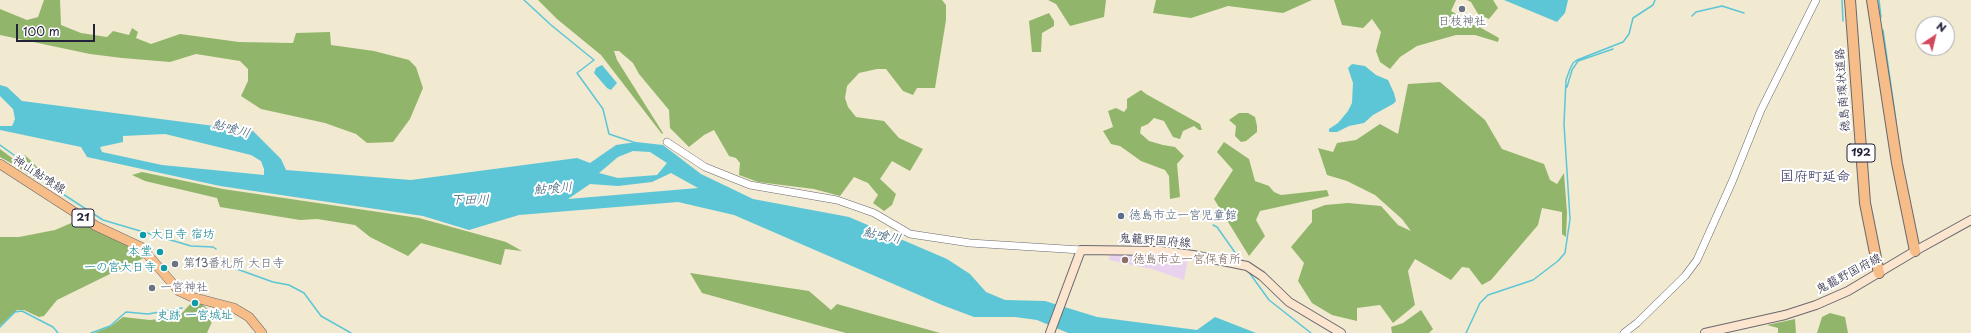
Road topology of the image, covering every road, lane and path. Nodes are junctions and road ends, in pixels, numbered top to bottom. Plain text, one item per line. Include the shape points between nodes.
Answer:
1 (1816, 0) edge
2 (1850, 0) edge
3 (1872, 0) edge
4 (667, 142) dead end
5 (0, 164) edge
6 (1971, 220) edge
7 (1081, 250) junction
8 (1915, 251) junction
9 (1879, 272) junction
10 (262, 333) edge
11 (1050, 333) edge
12 (1341, 333) edge
13 (1624, 333) edge
14 (1705, 333) edge

1 - 13 street via 1761,110 1697,260 1685,276
2 - 9 highway, 徳島南環状道路 / 192 via 1865,203
3 - 8 highway via 1897,163
4 - 7 street via 705,167 750,185 837,200 874,214 910,234 970,243
5 - 10 main road, 神山鮎喰線 / 21 via 96,226 141,247 179,291 234,308 249,317
6 - 8 main road, 鬼籠野国府線
7 - 11 main road
7 - 12 main road, 鬼籠野国府線 via 1161,251 1243,264 1262,276 1289,302
8 - 9 main road, 鬼籠野国府線
9 - 14 main road, 鬼籠野国府線 via 1848,291 1816,305 1785,315

